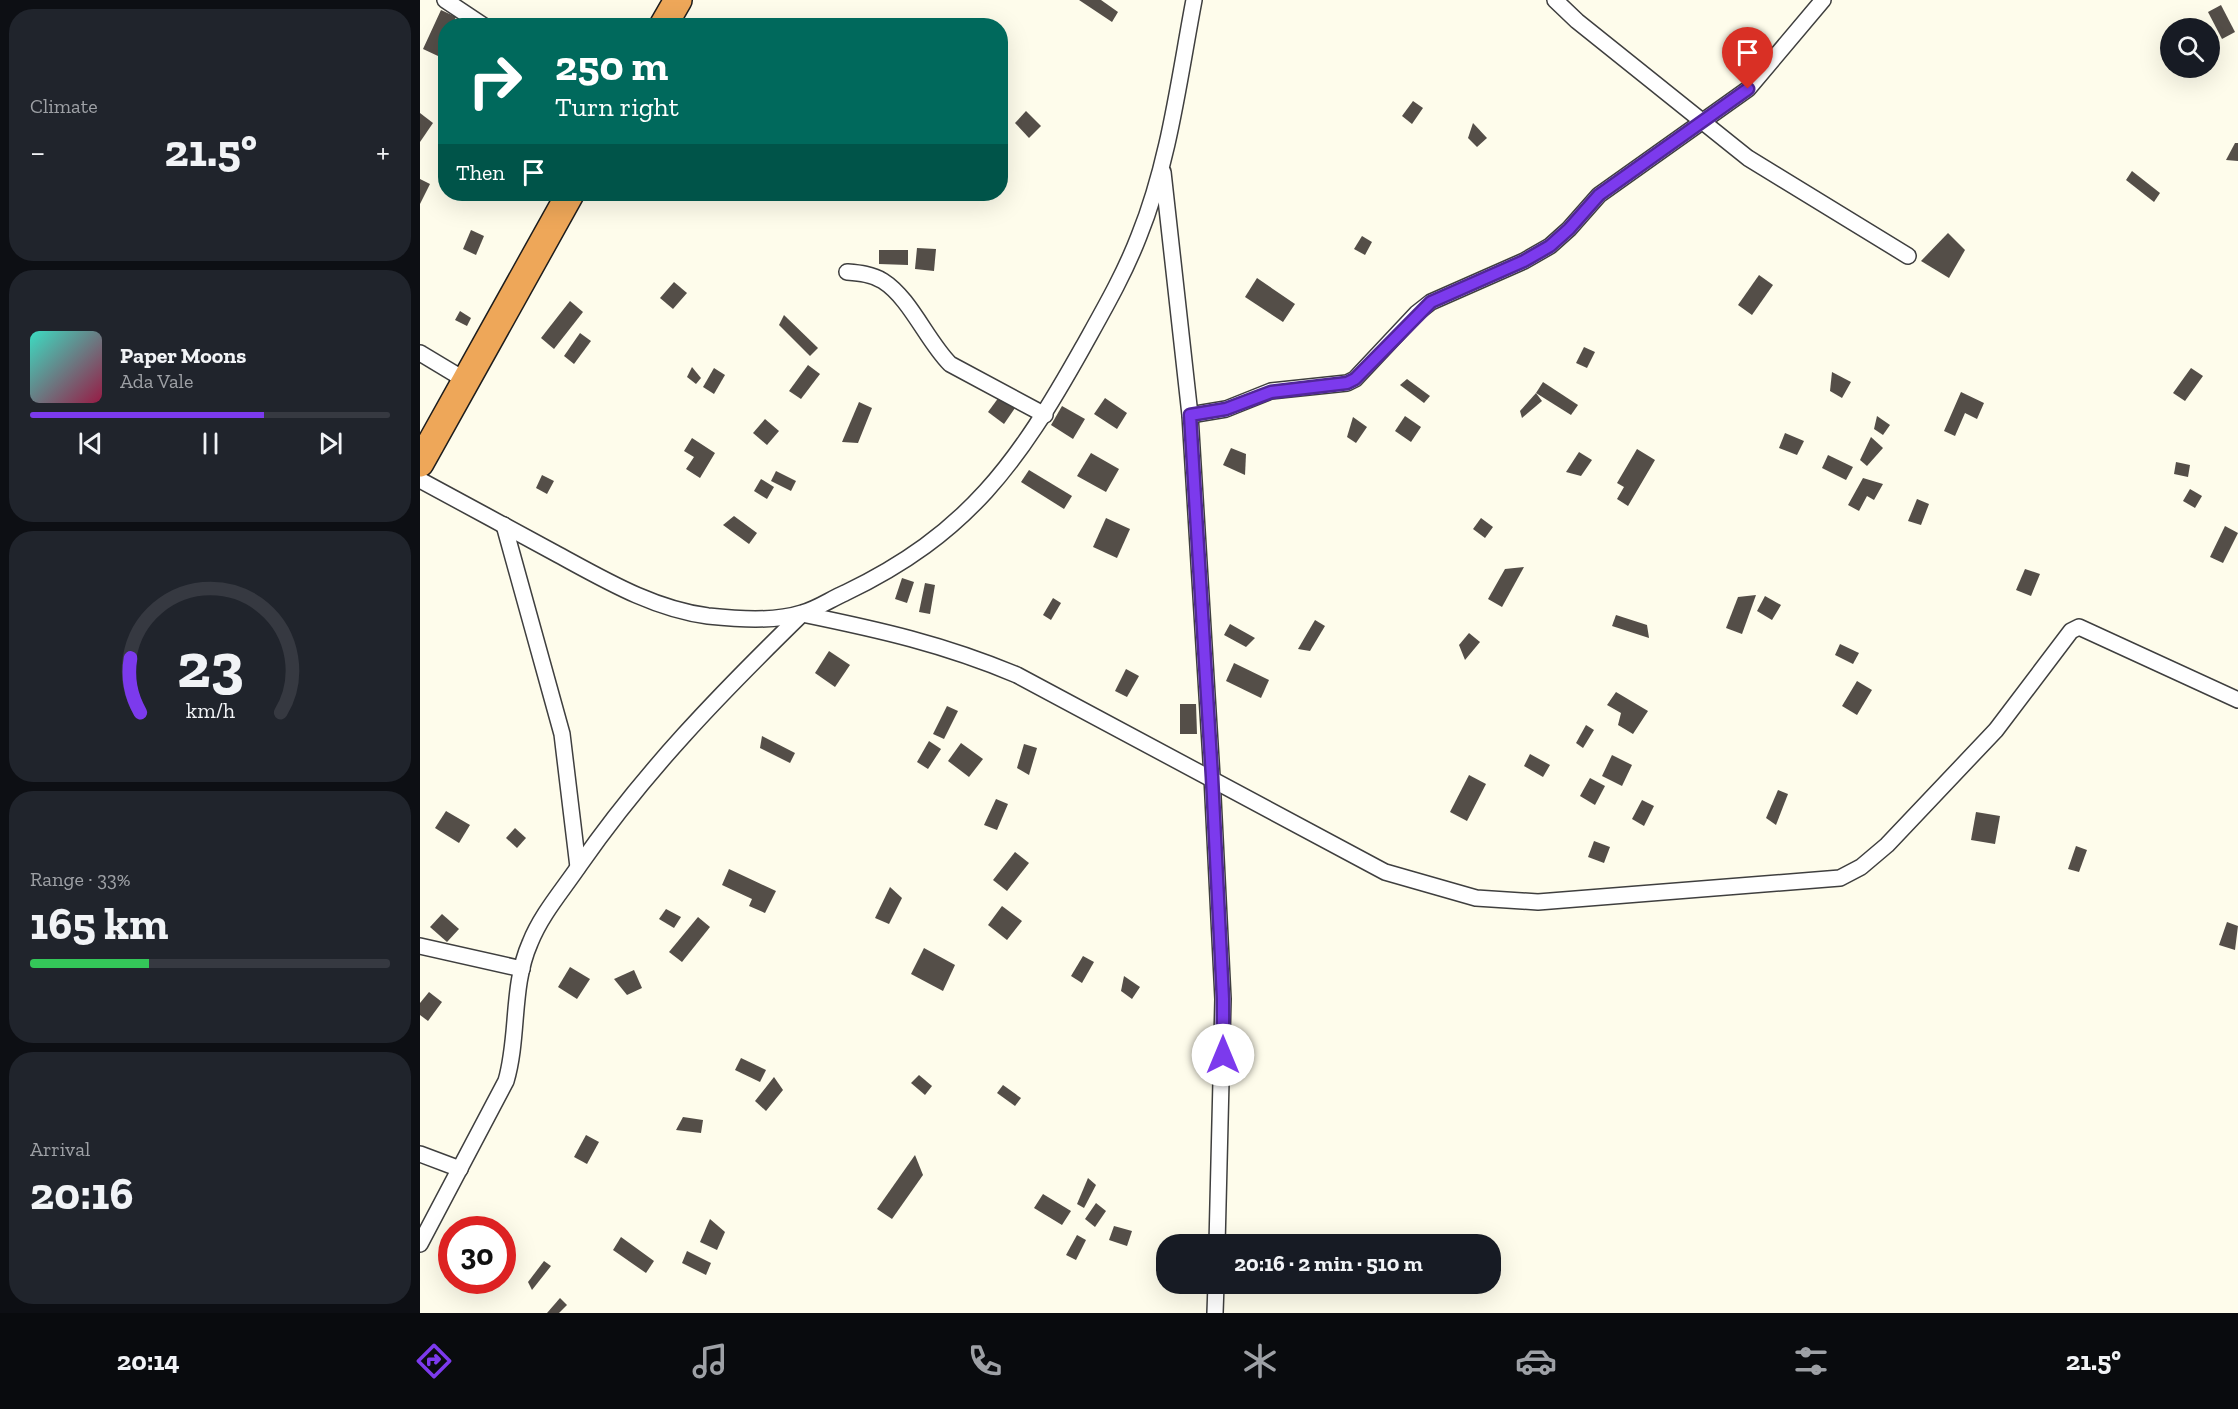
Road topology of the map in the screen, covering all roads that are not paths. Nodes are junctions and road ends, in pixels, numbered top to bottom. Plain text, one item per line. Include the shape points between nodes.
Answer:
1 (446, 0) edge
2 (678, 0) edge
3 (1194, 0) edge
4 (1555, 0) edge
5 (1823, 0) edge
6 (472, 18) edge
7 (668, 18) edge
8 (1702, 122) junction
9 (1162, 163) junction
10 (566, 201) edge
11 (1908, 256) dead end
12 (847, 272) dead end
13 (420, 353) edge
14 (465, 381) junction
15 (1045, 415) junction
16 (1190, 415) junction
17 (420, 463) edge
18 (420, 480) edge
19 (504, 525) junction
20 (802, 614) junction
21 (2238, 700) edge
22 (1212, 777) junction
23 (579, 867) junction
24 (420, 946) edge
25 (522, 969) junction
26 (420, 1154) edge
27 (460, 1169) junction
28 (1217, 1234) edge
29 (420, 1244) edge
30 (1216, 1294) edge
31 (1215, 1313) edge

1 - 6 street
2 - 7 highway
3 - 9 street
4 - 8 street
5 - 8 street via 1756,81
8 - 11 street via 1748,158
8 - 16 street via 1599,195 1550,246 1431,302 1355,379 1271,392 1226,409
9 - 15 street via 1140,236 1119,282
9 - 16 street
10 - 14 highway
12 - 15 street via 881,279 895,289 950,364
13 - 14 street
14 - 17 highway
15 - 20 street via 1011,465 972,508 921,551
16 - 22 street
18 - 19 street
19 - 20 street via 616,586 657,603 706,615 761,619
19 - 23 street via 562,734
20 - 22 street via 910,636 963,652 1017,675
20 - 23 street via 657,764 622,805
21 - 22 street via 2079,627 1996,730 1887,845 1850,874 1840,878 1556,901 1486,899 1385,872
22 - 28 street via 1223,999
23 - 25 street via 538,924
24 - 25 street
25 - 27 street via 506,1081
26 - 27 street
27 - 29 street
30 - 31 street

